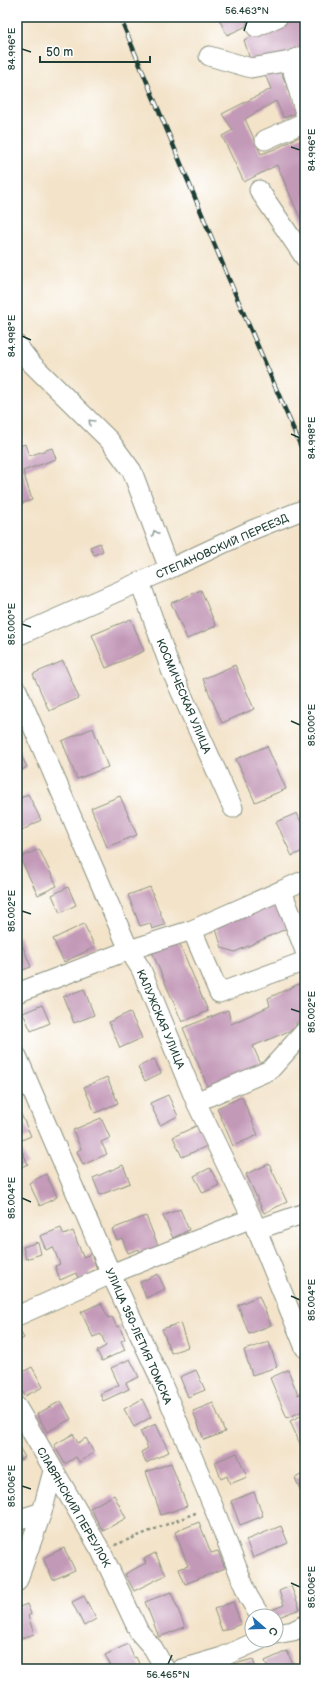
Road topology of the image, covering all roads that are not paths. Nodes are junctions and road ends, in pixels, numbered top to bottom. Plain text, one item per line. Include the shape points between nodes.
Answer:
1 (278, 17) edge
2 (256, 27) dead end
3 (209, 56) dead end
4 (297, 58) edge
5 (305, 113) edge
6 (305, 122) edge
7 (265, 140) dead end
8 (260, 190) dead end
9 (305, 258) edge
10 (17, 345) edge
11 (305, 509) edge
12 (169, 569) junction
13 (140, 582) junction
14 (17, 636) edge
15 (17, 690) edge
16 (233, 808) dead end
17 (305, 880) edge
18 (282, 890) junction
19 (192, 930) junction
20 (129, 950) junction
21 (305, 951) edge
22 (305, 962) edge
23 (17, 993) edge
24 (305, 1031) edge
25 (17, 1056) edge
26 (196, 1102) junction
27 (305, 1213) edge
28 (254, 1224) junction
29 (111, 1274) junction
30 (17, 1316) edge
31 (305, 1348) edge
32 (17, 1407) edge
33 (53, 1471) junction
34 (42, 1512) junction
35 (17, 1520) edge
36 (17, 1582) edge
37 (255, 1608) edge
38 (305, 1625) edge
39 (284, 1633) edge
40 (244, 1647) edge
41 (165, 1669) edge
42 (181, 1669) edge

1 - 2 street
3 - 4 street via 251,68
4 - 5 street
6 - 7 street
8 - 9 street
12 -> 10 street via 132,471 110,441 30,362
11 - 12 street, СТЕПАНОВСКИЙ ПЕРЕЕЗД via 252,530
12 - 13 street, СТЕПАНОВСКИЙ ПЕРЕЕЗД
13 - 14 street, СТЕПАНОВСКИЙ ПЕРЕЕЗД
13 - 16 street, КОСМИЧЕСКАЯ УЛИЦА via 171,670
15 - 20 street, КАЛУЖСКАЯ УЛИЦА
17 - 18 street
18 - 19 street
18 - 21 street
19 - 20 street
19 - 22 street via 219,993
20 - 23 street
20 - 26 street, КАЛУЖСКАЯ УЛИЦА via 141,969
24 - 26 street via 270,1070
25 - 29 street, УЛИЦА 350-ЛЕТИЯ ТОМСКА
26 - 28 street, КАЛУЖСКАЯ УЛИЦА
27 - 28 street
28 - 29 street
28 - 31 street, КАЛУЖСКАЯ УЛИЦА
29 - 30 street
29 - 37 street, УЛИЦА 350-ЛЕТИЯ ТОМСКА via 158,1374 248,1596
32 - 33 street, СЛАВЯНСКИЙ ПЕРЕУЛОК
33 - 34 street
33 - 41 street, СЛАВЯНСКИЙ ПЕРЕУЛОК via 101,1551 139,1632 153,1648
34 - 35 street
34 - 36 street
38 - 39 street
40 - 42 street via 222,1657

